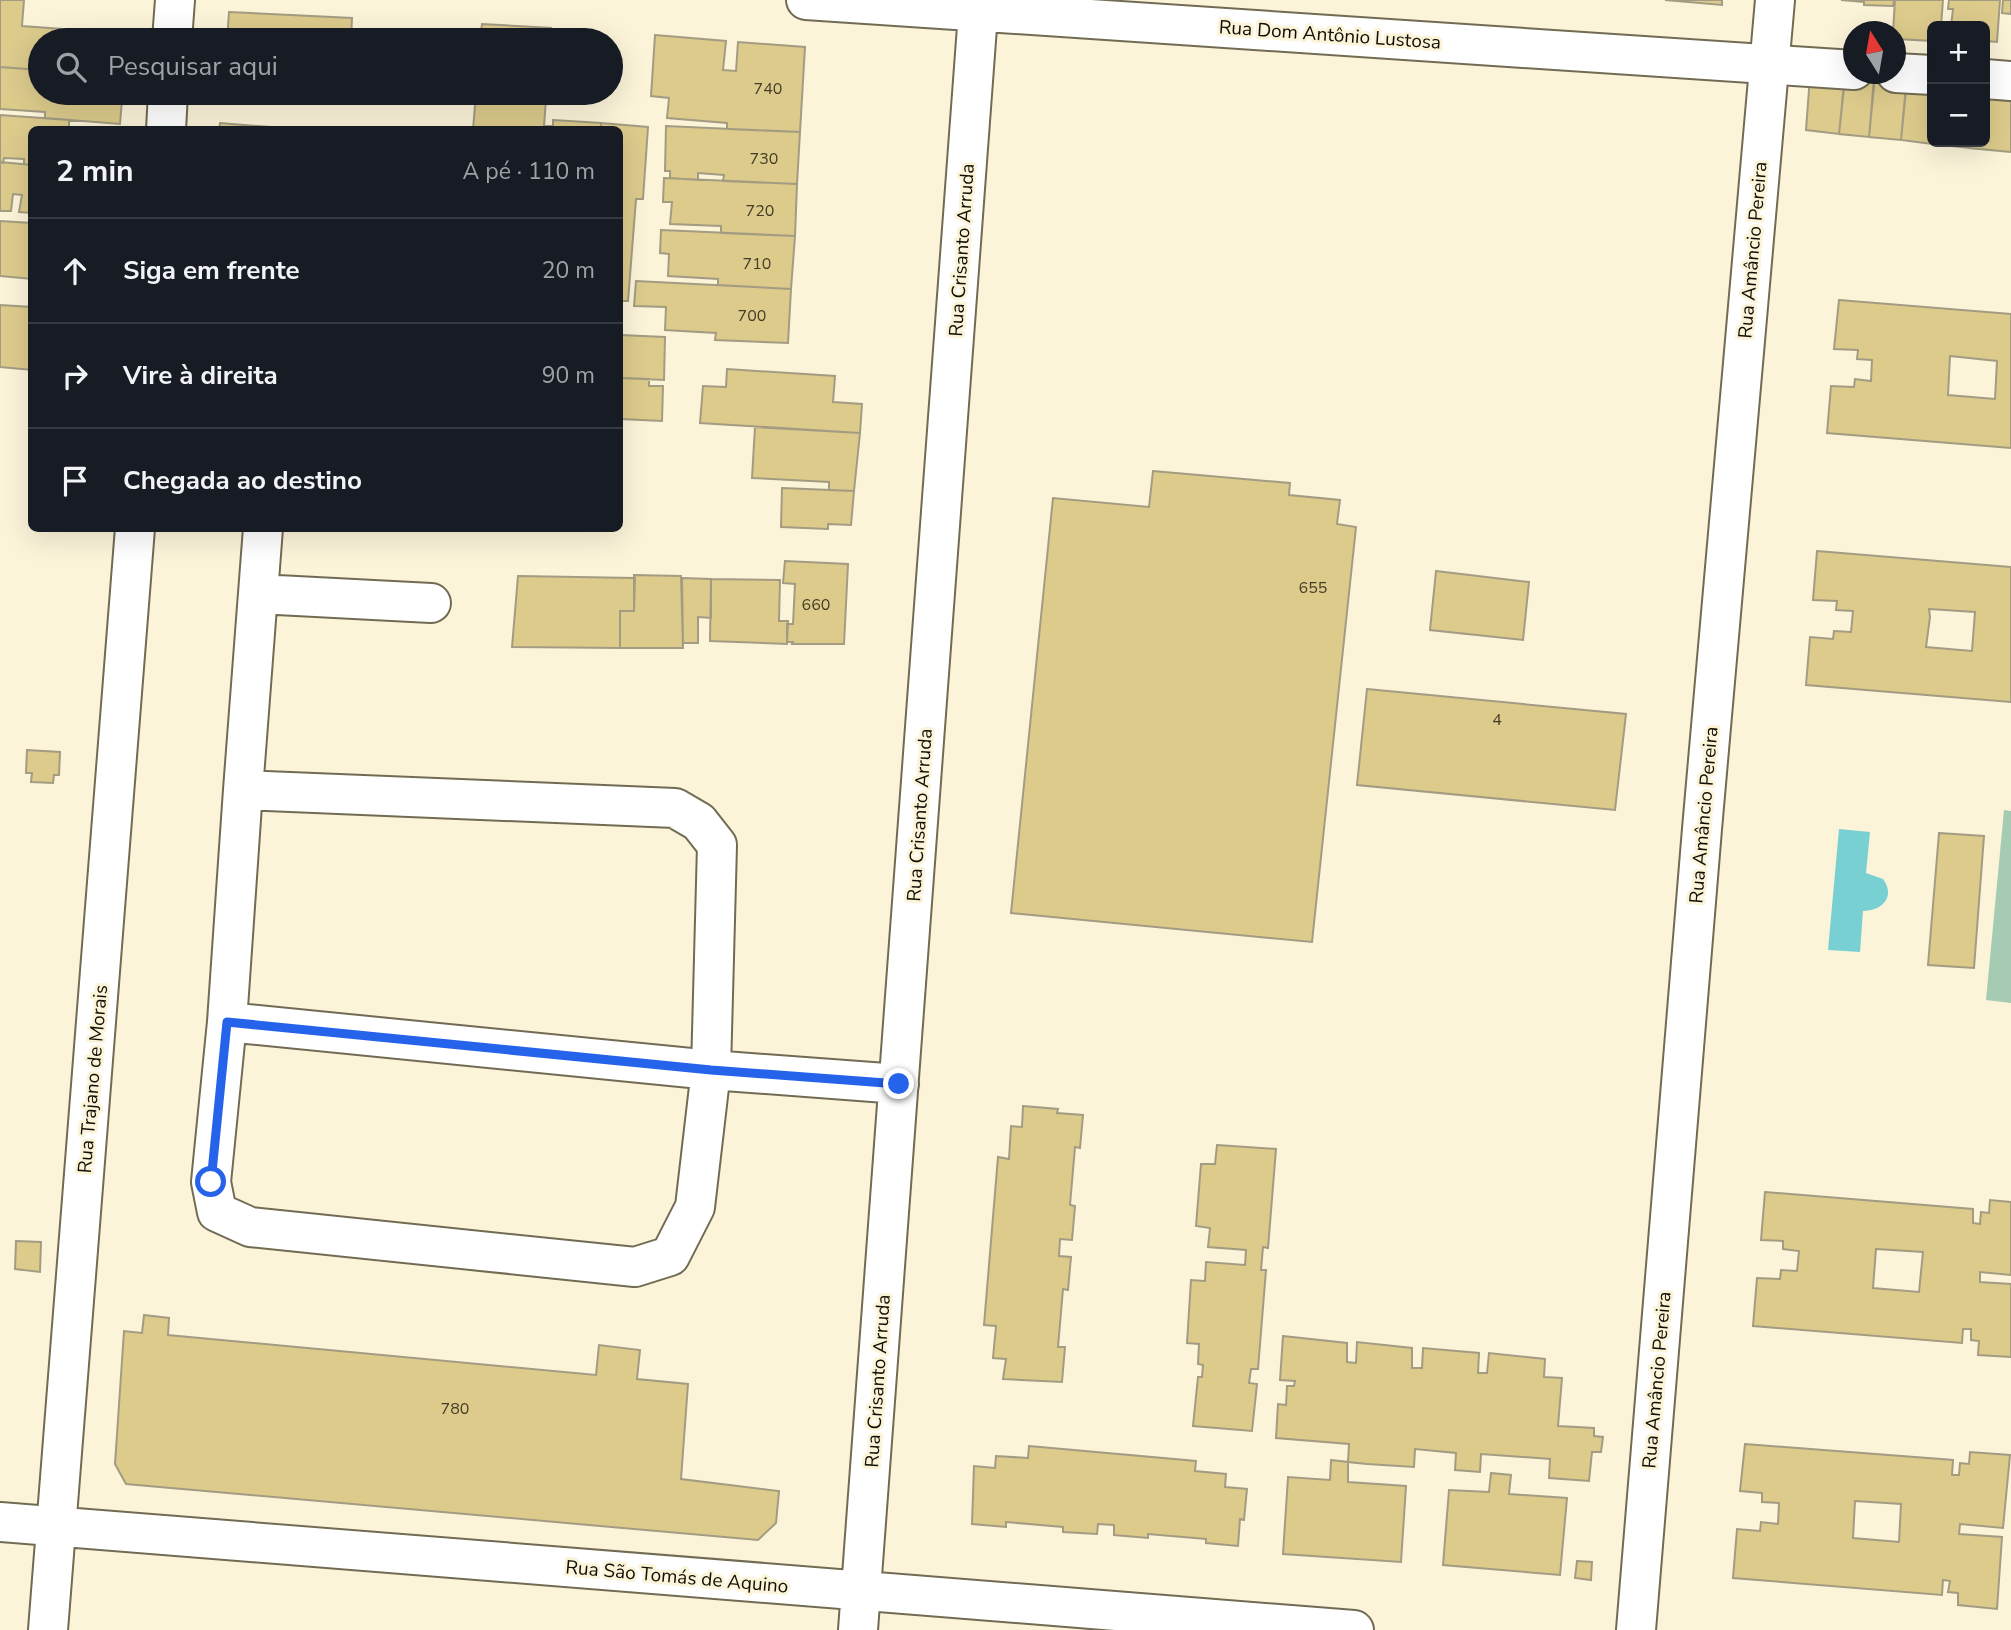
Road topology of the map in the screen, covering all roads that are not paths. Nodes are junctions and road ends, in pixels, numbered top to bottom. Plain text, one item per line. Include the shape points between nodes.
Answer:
1 (176, 0) edge
2 (806, 0) edge
3 (1775, 0) edge
4 (979, 6) edge
5 (173, 28) edge
6 (1769, 64) junction
7 (1843, 68) edge
8 (1906, 73) edge
9 (1927, 75) edge
10 (1990, 79) edge
11 (2011, 81) edge
12 (167, 105) edge
13 (166, 126) edge
14 (135, 532) edge
15 (263, 532) edge
16 (258, 594) junction
17 (431, 603) dead end
18 (243, 790) junction
19 (227, 1022) junction
20 (711, 1070) junction
21 (899, 1084) junction
22 (0, 1522) edge
23 (55, 1526) junction
24 (862, 1590) junction
25 (48, 1630) edge
26 (858, 1630) edge
27 (1354, 1630) edge
28 (1636, 1630) edge

1 - 5 street
2 - 4 street, Rua Dom Antônio Lustosa
3 - 6 street, Rua Amâncio Pereira
4 - 6 street, Rua Dom Antônio Lustosa
4 - 21 street, Rua Crisanto Arruda
6 - 7 street, Rua Dom Antônio Lustosa
6 - 28 street, Rua Amâncio Pereira
8 - 9 street
10 - 11 street
12 - 13 street
14 - 23 street, Rua Trajano de Morais
15 - 16 street
16 - 17 street
16 - 18 street
18 - 19 street
18 - 20 street via 675,808 699,822 716,845
19 - 20 street
19 - 20 street via 211,1182 217,1212 250,1227 635,1266 670,1256 695,1207
20 - 21 street
21 - 24 street, Rua Crisanto Arruda
22 - 23 street, Rua São Tomás de Aquino
23 - 24 street, Rua São Tomás de Aquino
23 - 25 street, Rua Trajano de Morais
24 - 26 street, Rua Crisanto Arruda
24 - 27 street, Rua São Tomás de Aquino

